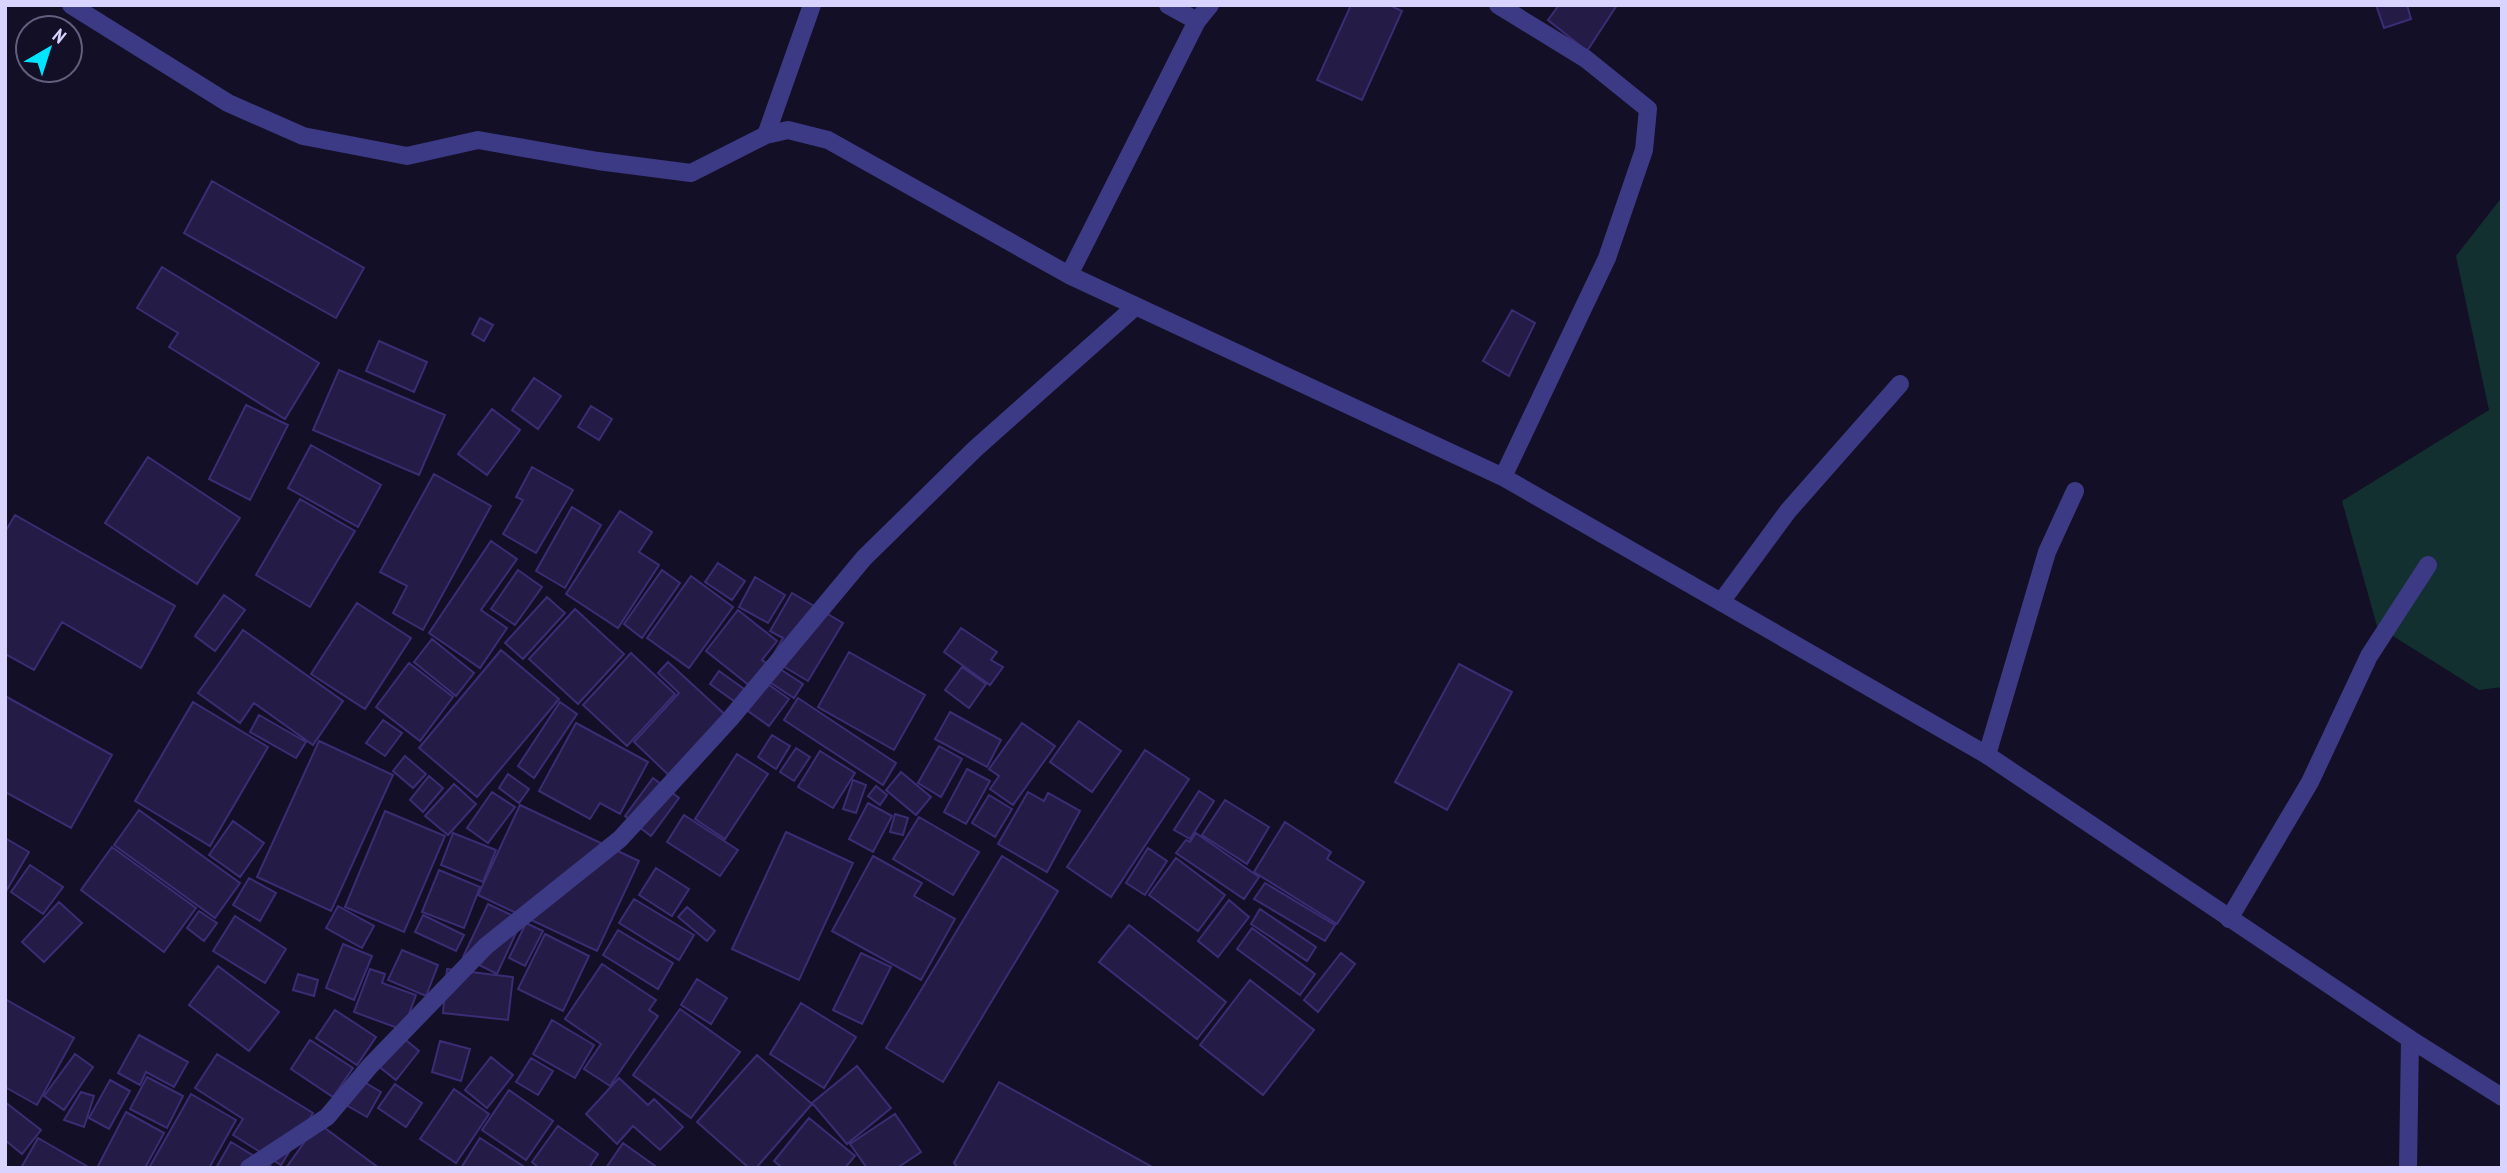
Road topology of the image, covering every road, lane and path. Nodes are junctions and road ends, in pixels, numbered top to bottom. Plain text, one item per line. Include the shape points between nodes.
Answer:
1 (71, 5) edge
2 (812, 5) edge
3 (1168, 5) edge
4 (1210, 5) edge
5 (1498, 5) edge
6 (1197, 21) junction
7 (766, 135) junction
8 (1069, 275) junction
9 (1136, 306) junction
10 (1900, 384) dead end
11 (1503, 477) junction
12 (2075, 491) dead end
13 (2428, 565) dead end
14 (1721, 602) junction
15 (1987, 755) junction
16 (2229, 919) junction
17 (2410, 1039) junction
18 (2502, 1097) edge
19 (249, 1168) edge
20 (2408, 1168) edge

1 - 7 street via 228,103 303,136 407,156 478,140 691,173
2 - 7 street
3 - 6 street
4 - 6 street
5 - 11 street via 1586,59 1648,109 1644,150 1607,258
6 - 8 street
7 - 8 street via 788,130 828,141
8 - 9 street
9 - 11 street
9 - 19 street via 975,449 864,558 730,719 620,839 486,946 327,1117
10 - 14 street via 1788,511
11 - 14 street
12 - 15 street via 2047,552
13 - 16 street via 2369,656 2310,782
14 - 15 street
15 - 16 street
16 - 17 street
17 - 18 street
17 - 20 street

